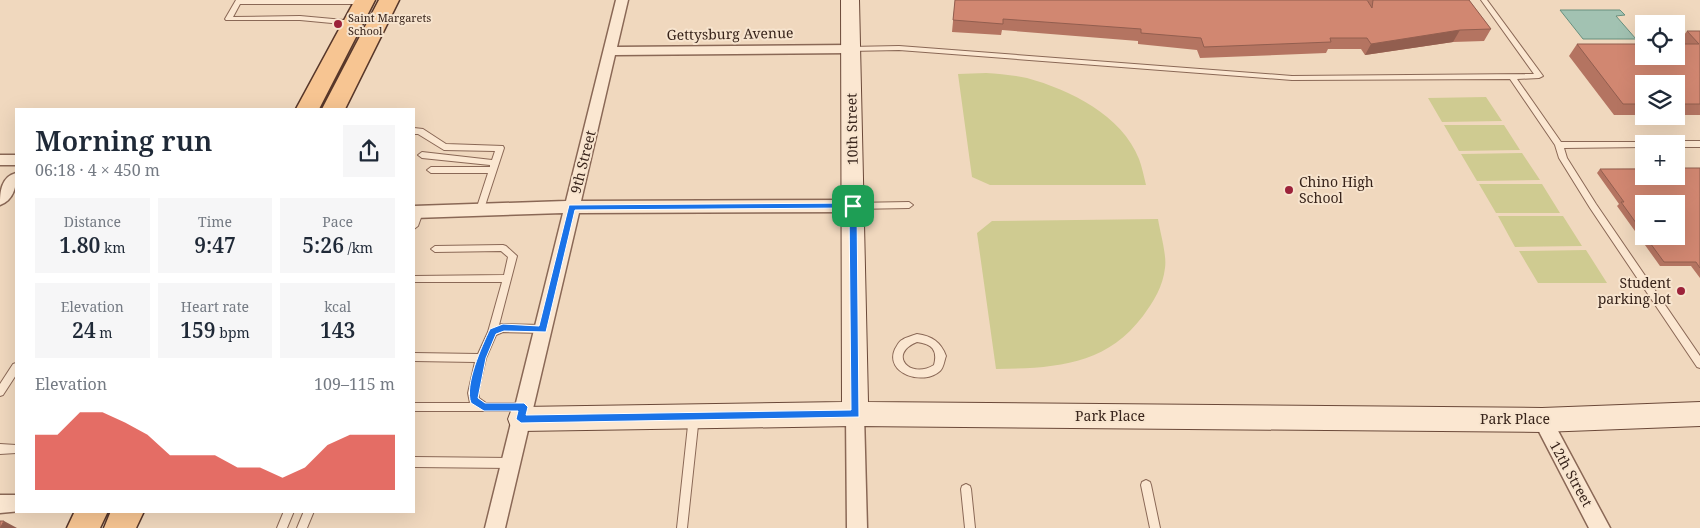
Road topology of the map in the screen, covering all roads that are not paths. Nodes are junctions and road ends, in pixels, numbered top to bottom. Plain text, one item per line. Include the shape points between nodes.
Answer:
1 (388, 0) edge
2 (622, 0) edge
3 (850, 0) edge
4 (1484, 0) edge
5 (238, 1) edge
6 (369, 1) edge
7 (353, 23) junction
8 (374, 28) junction
9 (850, 49) junction
10 (610, 51) junction
11 (1513, 78) junction
12 (308, 108) edge
13 (334, 108) edge
14 (415, 132) edge
15 (1635, 144) edge
16 (1685, 144) edge
17 (1700, 144) edge
18 (1559, 145) junction
19 (422, 155) dead end
20 (0, 160) edge
21 (15, 160) edge
22 (494, 167) junction
23 (431, 170) dead end
24 (15, 179) edge
25 (0, 199) edge
26 (909, 205) dead end
27 (853, 206) junction
28 (572, 207) junction
29 (480, 210) junction
30 (416, 216) edge
31 (435, 249) dead end
32 (507, 278) junction
33 (415, 279) edge
34 (542, 329) junction
35 (493, 332) junction
36 (415, 357) edge
37 (482, 358) junction
38 (1700, 364) edge
39 (15, 369) edge
40 (933, 371) joint
41 (0, 392) edge
42 (415, 407) edge
43 (484, 407) junction
44 (522, 413) junction
45 (856, 414) junction
46 (1700, 414) edge
47 (694, 416) junction
48 (1542, 420) junction
49 (0, 449) edge
50 (15, 449) edge
51 (415, 462) edge
52 (510, 463) junction
53 (1146, 485) dead end
54 (966, 489) dead end
55 (0, 504) edge
56 (15, 504) edge
57 (91, 513) edge
58 (127, 513) edge
59 (288, 513) edge
60 (308, 513) edge
61 (83, 528) edge
62 (120, 528) edge
63 (282, 528) edge
64 (302, 528) edge
65 (495, 528) edge
66 (682, 528) edge
67 (857, 528) edge
68 (970, 528) edge
69 (1155, 528) edge
70 (1600, 528) edge

1 - 8 main road
2 - 10 street, 9th Street
3 - 9 street, 10th Street
4 - 11 lane via 1539,76
5 - 6 lane
5 - 7 lane via 228,19 300,18
6 - 7 main road
6 - 8 main road via 366,24
7 - 12 main road
8 - 13 main road
9 - 10 street, Gettysburg Avenue
9 - 11 lane via 899,48 1282,77
9 - 27 street, 10th Street
10 - 28 street, 9th Street
11 - 18 lane
14 - 22 lane via 444,147 500,148
15 - 18 lane
16 - 17 lane
18 - 38 lane via 1563,158 1593,206
19 - 22 lane
20 - 21 street
22 - 23 lane
22 - 29 lane
24 - 25 street
26 - 27 lane
27 - 28 street
27 - 45 street, 10th Street
28 - 29 street
28 - 34 street, 9th Street
29 - 30 street
31 - 32 lane via 503,248 513,256
32 - 33 lane
32 - 35 lane
34 - 35 lane via 503,328
34 - 44 street, 9th Street
35 - 37 lane
36 - 37 lane
37 - 43 lane via 473,393 474,400
39 - 41 lane
40 - 40 lane via 942,356 936,345 917,338 910,339 900,348 898,360 906,370 920,375
42 - 43 lane
43 - 44 lane
44 - 47 street, Park Place
44 - 52 street, 9th Street
45 - 47 street, Park Place
45 - 48 street, Park Place
45 - 67 street, 10th Street
46 - 48 street, Park Place
47 - 66 lane
48 - 70 street, 12th Street
49 - 50 lane
51 - 52 lane
52 - 65 street, 9th Street
53 - 69 lane
54 - 68 lane
55 - 56 street
57 - 61 main road
58 - 62 main road
59 - 63 lane
60 - 64 lane

